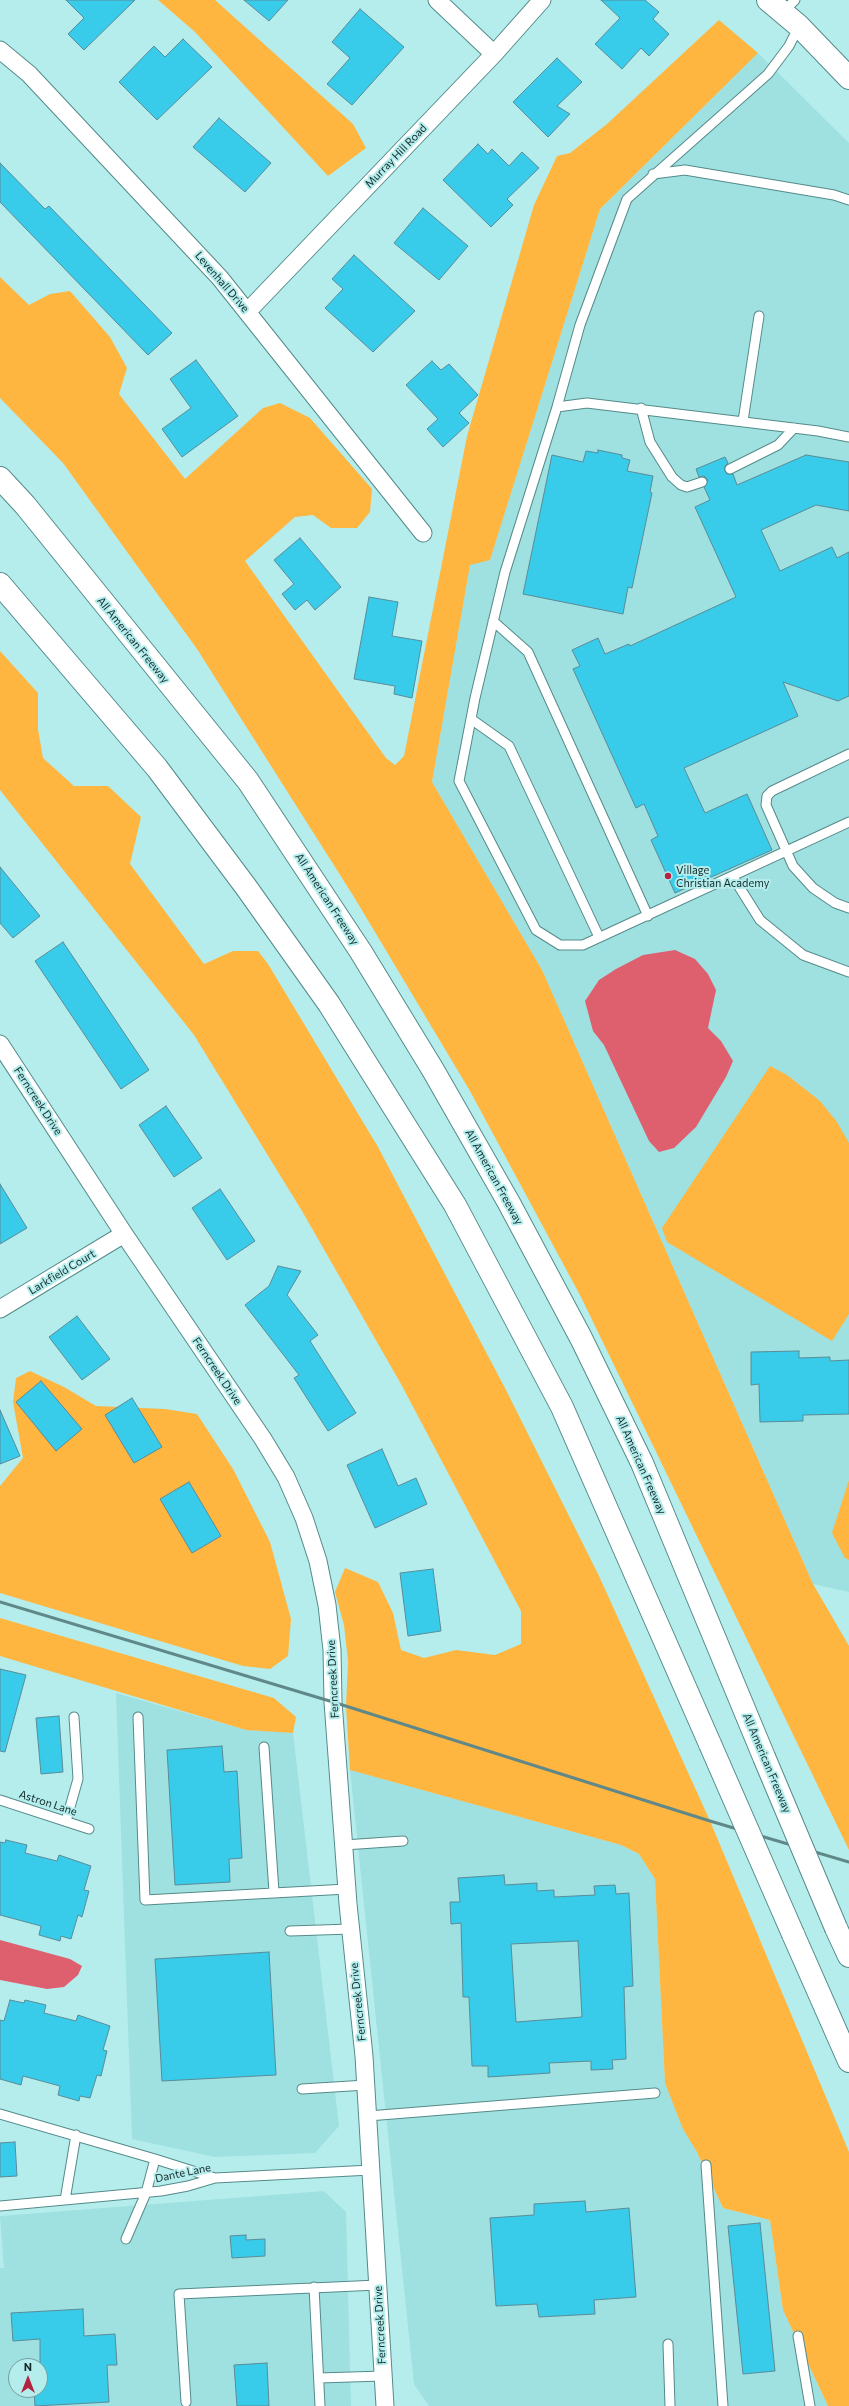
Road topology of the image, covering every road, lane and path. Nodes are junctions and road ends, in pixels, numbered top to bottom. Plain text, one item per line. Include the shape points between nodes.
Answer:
1 (437, 0) edge
2 (542, 0) edge
3 (786, 10) edge
4 (0, 50) edge
5 (494, 54) junction
6 (849, 78) edge
7 (653, 174) junction
8 (849, 200) edge
9 (248, 311) junction
10 (759, 316) dead end
11 (557, 407) junction
12 (641, 408) junction
13 (743, 421) junction
14 (794, 428) junction
15 (849, 437) edge
16 (730, 470) dead end
17 (0, 478) edge
18 (702, 482) dead end
19 (423, 533) dead end
20 (0, 584) edge
21 (493, 621) junction
22 (471, 719) junction
23 (849, 754) edge
24 (849, 822) edge
25 (785, 851) junction
26 (733, 877) junction
27 (849, 908) edge
28 (648, 916) junction
29 (599, 937) junction
30 (849, 972) edge
31 (0, 1044) edge
32 (124, 1234) junction
33 (0, 1309) edge
34 (74, 1716) dead end
35 (138, 1716) dead end
36 (264, 1747) dead end
37 (0, 1800) edge
38 (66, 1821) junction
39 (89, 1829) dead end
40 (403, 1841) dead end
41 (344, 1845) junction
42 (347, 1889) junction
43 (274, 1892) junction
44 (351, 1929) junction
45 (290, 1931) dead end
46 (842, 1935) edge
47 (849, 1956) edge
48 (849, 2061) edge
49 (366, 2085) junction
50 (302, 2090) dead end
51 (654, 2092) dead end
52 (0, 2114) edge
53 (368, 2116) junction
54 (76, 2135) junction
55 (155, 2159) junction
56 (706, 2165) dead end
57 (371, 2170) junction
58 (215, 2178) junction
59 (146, 2193) junction
60 (65, 2200) junction
61 (0, 2206) edge
62 (126, 2239) dead end
63 (378, 2286) junction
64 (314, 2288) junction
65 (798, 2336) dead end
66 (668, 2344) dead end
67 (383, 2376) junction
68 (319, 2378) junction
69 (186, 2402) dead end
70 (320, 2406) edge
71 (385, 2406) edge
72 (670, 2406) edge
73 (723, 2406) edge
74 (810, 2406) edge

1 - 5 street
2 - 5 street, Murray Hill Road
3 - 6 main road
3 - 7 lane via 790,46 768,74
4 - 9 street, Levenhall Drive via 29,74 125,174
5 - 9 street, Murray Hill Road
7 - 8 lane via 686,170 834,194
7 - 11 lane via 628,199 580,325
9 - 19 street, Levenhall Drive
10 - 13 lane
11 - 12 lane via 587,403
11 - 21 lane via 505,572
12 - 13 lane
12 - 18 lane via 650,442 672,477 687,487
13 - 14 lane
14 - 15 lane
14 - 16 lane via 778,445
17 - 46 main road, All American Freeway, bridge via 25,505 248,781 361,952 433,1070 513,1210 581,1338 642,1463 764,1757
20 - 48 main road, bridge via 156,768 246,887 329,1004 451,1198 562,1407
21 - 22 lane
21 - 28 lane via 528,652
22 - 29 lane via 509,746
22 - 29 lane via 459,781 536,930 560,945 583,945
23 - 25 lane via 772,791 767,796 766,805
24 - 25 lane
25 - 26 lane
25 - 27 lane via 793,866 813,888 835,903
26 - 28 lane
26 - 30 lane via 760,920 803,955
28 - 29 lane
31 - 32 street, Ferncreek Drive
32 - 33 street, Larkfield Court
32 - 41 street, Ferncreek Drive via 263,1439 286,1478 304,1518 318,1561 327,1605
34 - 38 lane via 78,1779
35 - 43 lane via 145,1900
36 - 43 lane
37 - 38 lane, Astron Lane
38 - 39 lane, Astron Lane
40 - 41 lane
41 - 42 street, Ferncreek Drive
42 - 43 lane
42 - 44 street, Ferncreek Drive
44 - 45 lane
44 - 49 street, Ferncreek Drive
46 - 47 main road, All American Freeway
49 - 50 lane
49 - 53 street, Ferncreek Drive
51 - 53 lane
52 - 54 lane
53 - 57 street, Ferncreek Drive
54 - 55 lane
54 - 60 lane
55 - 58 lane
55 - 59 lane
56 - 73 lane
57 - 58 lane, Dante Lane
57 - 63 street, Ferncreek Drive
58 - 59 lane, Dante Lane via 179,2188
59 - 60 lane, Dante Lane
59 - 62 lane
60 - 61 lane, Dante Lane
63 - 64 lane
63 - 67 street, Ferncreek Drive
64 - 68 lane
64 - 69 lane via 179,2294
65 - 74 lane
66 - 72 lane
67 - 68 lane
67 - 71 street, Ferncreek Drive
68 - 70 lane

